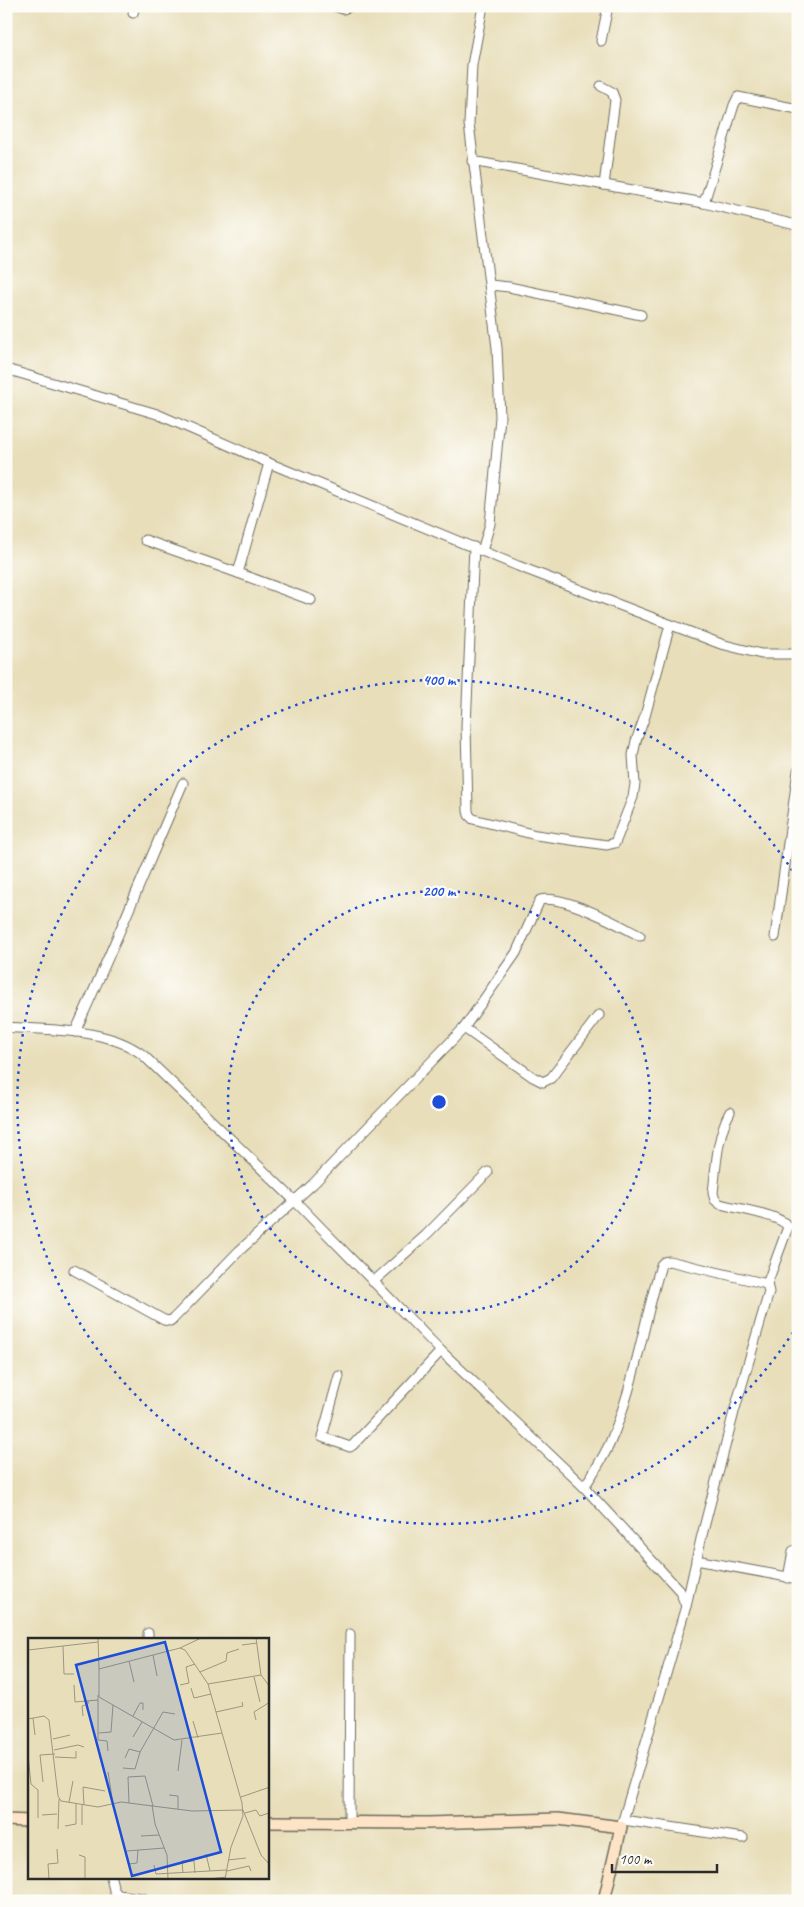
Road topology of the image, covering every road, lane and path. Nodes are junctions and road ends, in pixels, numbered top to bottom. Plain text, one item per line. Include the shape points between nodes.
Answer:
1 (334, 6) edge
2 (351, 6) edge
3 (483, 6) edge
4 (608, 6) edge
5 (601, 41) dead end
6 (601, 86) dead end
7 (798, 109) edge
8 (472, 161) junction
9 (604, 185) junction
10 (704, 203) junction
11 (796, 225) dead end
12 (490, 285) junction
13 (641, 315) dead end
14 (6, 368) edge
15 (269, 463) junction
16 (145, 540) dead end
17 (478, 549) junction
18 (238, 573) junction
19 (311, 600) dead end
20 (670, 625) junction
21 (798, 654) edge
22 (798, 771) edge
23 (183, 783) dead end
24 (640, 936) dead end
25 (775, 937) dead end
26 (599, 1015) dead end
27 (6, 1027) edge
28 (464, 1028) junction
29 (76, 1032) junction
30 (730, 1112) dead end
31 (488, 1172) dead end
32 (294, 1200) junction
33 (74, 1270) dead end
34 (373, 1282) junction
35 (767, 1284) junction
36 (441, 1351) junction
37 (339, 1376) dead end
38 (584, 1488) junction
39 (798, 1549) edge
40 (696, 1560) junction
41 (793, 1578) edge
42 (686, 1606) junction
43 (350, 1634) dead end
44 (6, 1820) edge
45 (28, 1821) edge
46 (269, 1822) edge
47 (349, 1823) junction
48 (622, 1824) junction
49 (743, 1838) dead end
50 (112, 1880) edge
51 (143, 1898) dead end
52 (604, 1901) edge

1 - 2 street via 343,9
3 - 8 street via 469,98
4 - 5 street
6 - 9 street via 612,92 615,100
7 - 10 street via 738,96
8 - 9 street
8 - 12 street
9 - 10 street
10 - 11 street
12 - 13 street
12 - 17 street via 500,417 490,524
14 - 15 street via 157,414
15 - 17 street
15 - 18 street
16 - 18 street
17 - 20 street
17 - 20 street via 466,726 468,811 473,819 536,835 607,845 614,843 633,797 633,755
18 - 19 street
20 - 21 street via 761,654
22 - 25 street
23 - 29 street
24 - 28 street via 563,902 540,900 516,953
26 - 28 street via 551,1078 542,1082
27 - 29 street
28 - 32 street
29 - 32 street via 112,1039 136,1049
30 - 35 street via 725,1121 714,1197 720,1204 775,1218 788,1225
31 - 34 street via 426,1235
32 - 33 street via 170,1321
32 - 34 street
34 - 36 street
35 - 38 street via 669,1261 661,1265 623,1408 607,1448
35 - 40 street via 769,1292
36 - 37 street via 350,1447 322,1437
36 - 38 street
38 - 42 street via 675,1585
39 - 41 street via 793,1551
40 - 41 street
40 - 42 street
42 - 48 street
43 - 47 street
44 - 45 main road
46 - 47 main road
47 - 48 main road via 558,1819
48 - 49 street
48 - 52 main road
50 - 51 street via 118,1895

